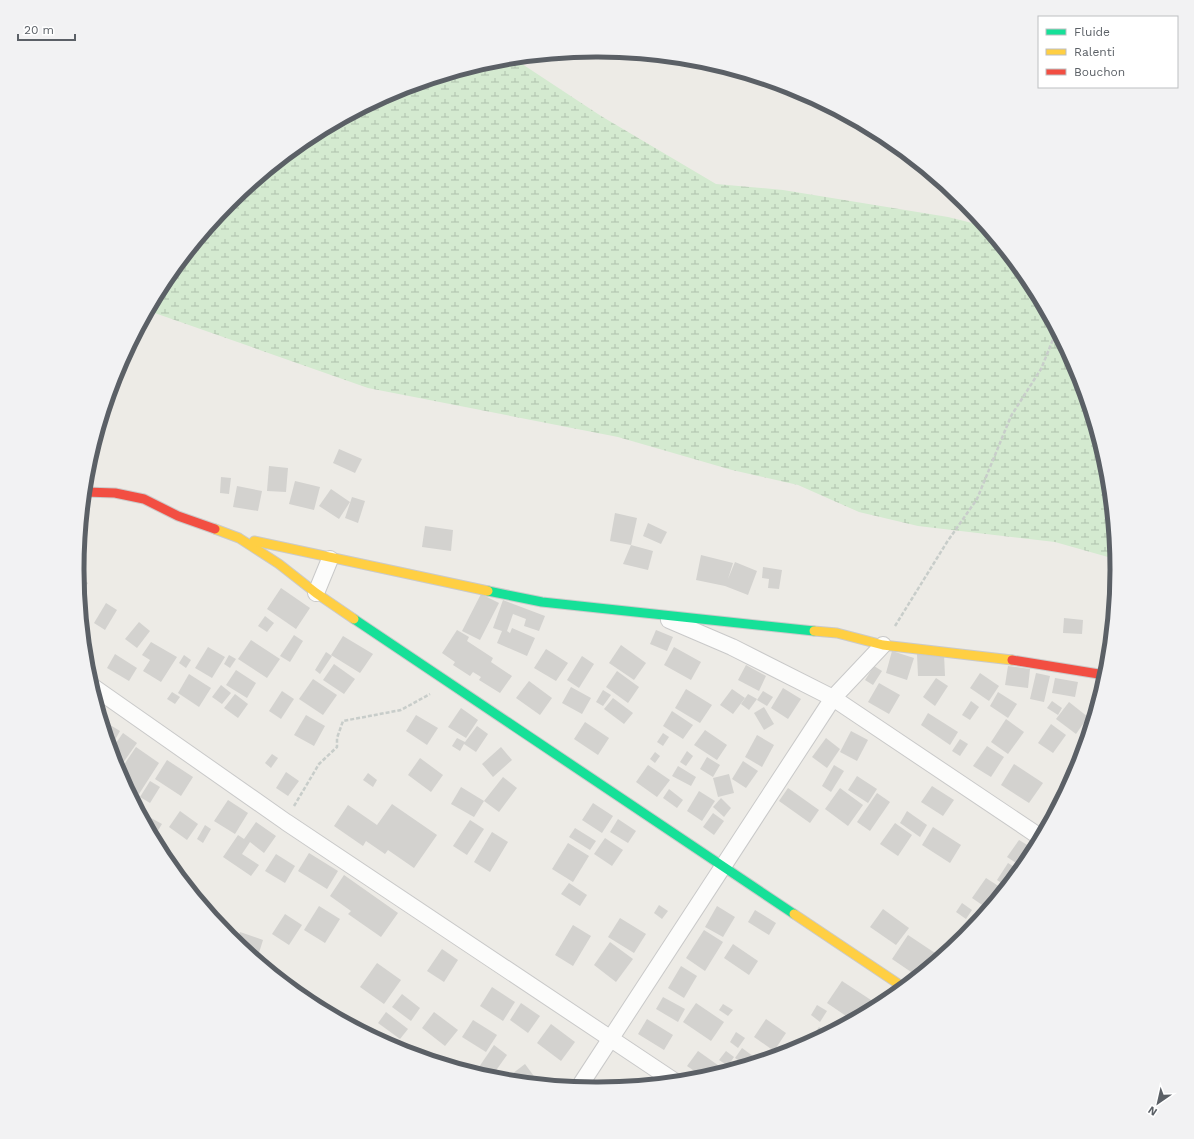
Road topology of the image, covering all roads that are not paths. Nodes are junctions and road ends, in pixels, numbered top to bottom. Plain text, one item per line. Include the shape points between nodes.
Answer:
1 (91, 492) edge
2 (239, 538) junction
3 (330, 559) junction
4 (316, 593) junction
5 (655, 614) junction
6 (883, 645) junction
7 (1099, 674) edge
8 (99, 691) edge
9 (833, 698) junction
10 (1036, 834) edge
11 (723, 867) junction
12 (898, 984) edge
13 (611, 1038) junction
14 (668, 1077) edge
15 (583, 1082) edge

1 - 2 street via 115,493 144,500 178,516
2 - 3 street
2 - 4 street via 279,564
3 - 4 street
3 - 5 street via 542,602
4 - 11 street
5 - 6 street via 837,633
5 - 9 street via 732,647
6 - 7 street via 1002,658
6 - 9 street
8 - 13 street via 286,822
9 - 10 street
9 - 11 street
11 - 12 street
11 - 13 street
13 - 14 street
13 - 15 street

